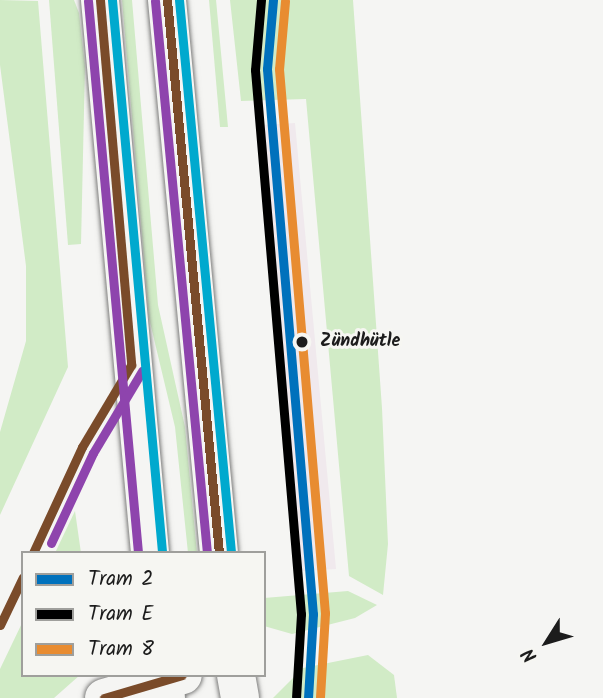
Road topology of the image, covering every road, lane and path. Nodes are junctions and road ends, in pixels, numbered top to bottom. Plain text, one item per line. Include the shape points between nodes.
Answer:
1 (100, 0) edge
2 (169, 4) edge
3 (150, 551) edge
4 (219, 551) edge
5 (236, 677) edge
6 (169, 682) edge
7 (104, 698) edge
8 (240, 698) edge

1 - 3 main road
2 - 4 main road
5 - 8 main road
6 - 7 main road

